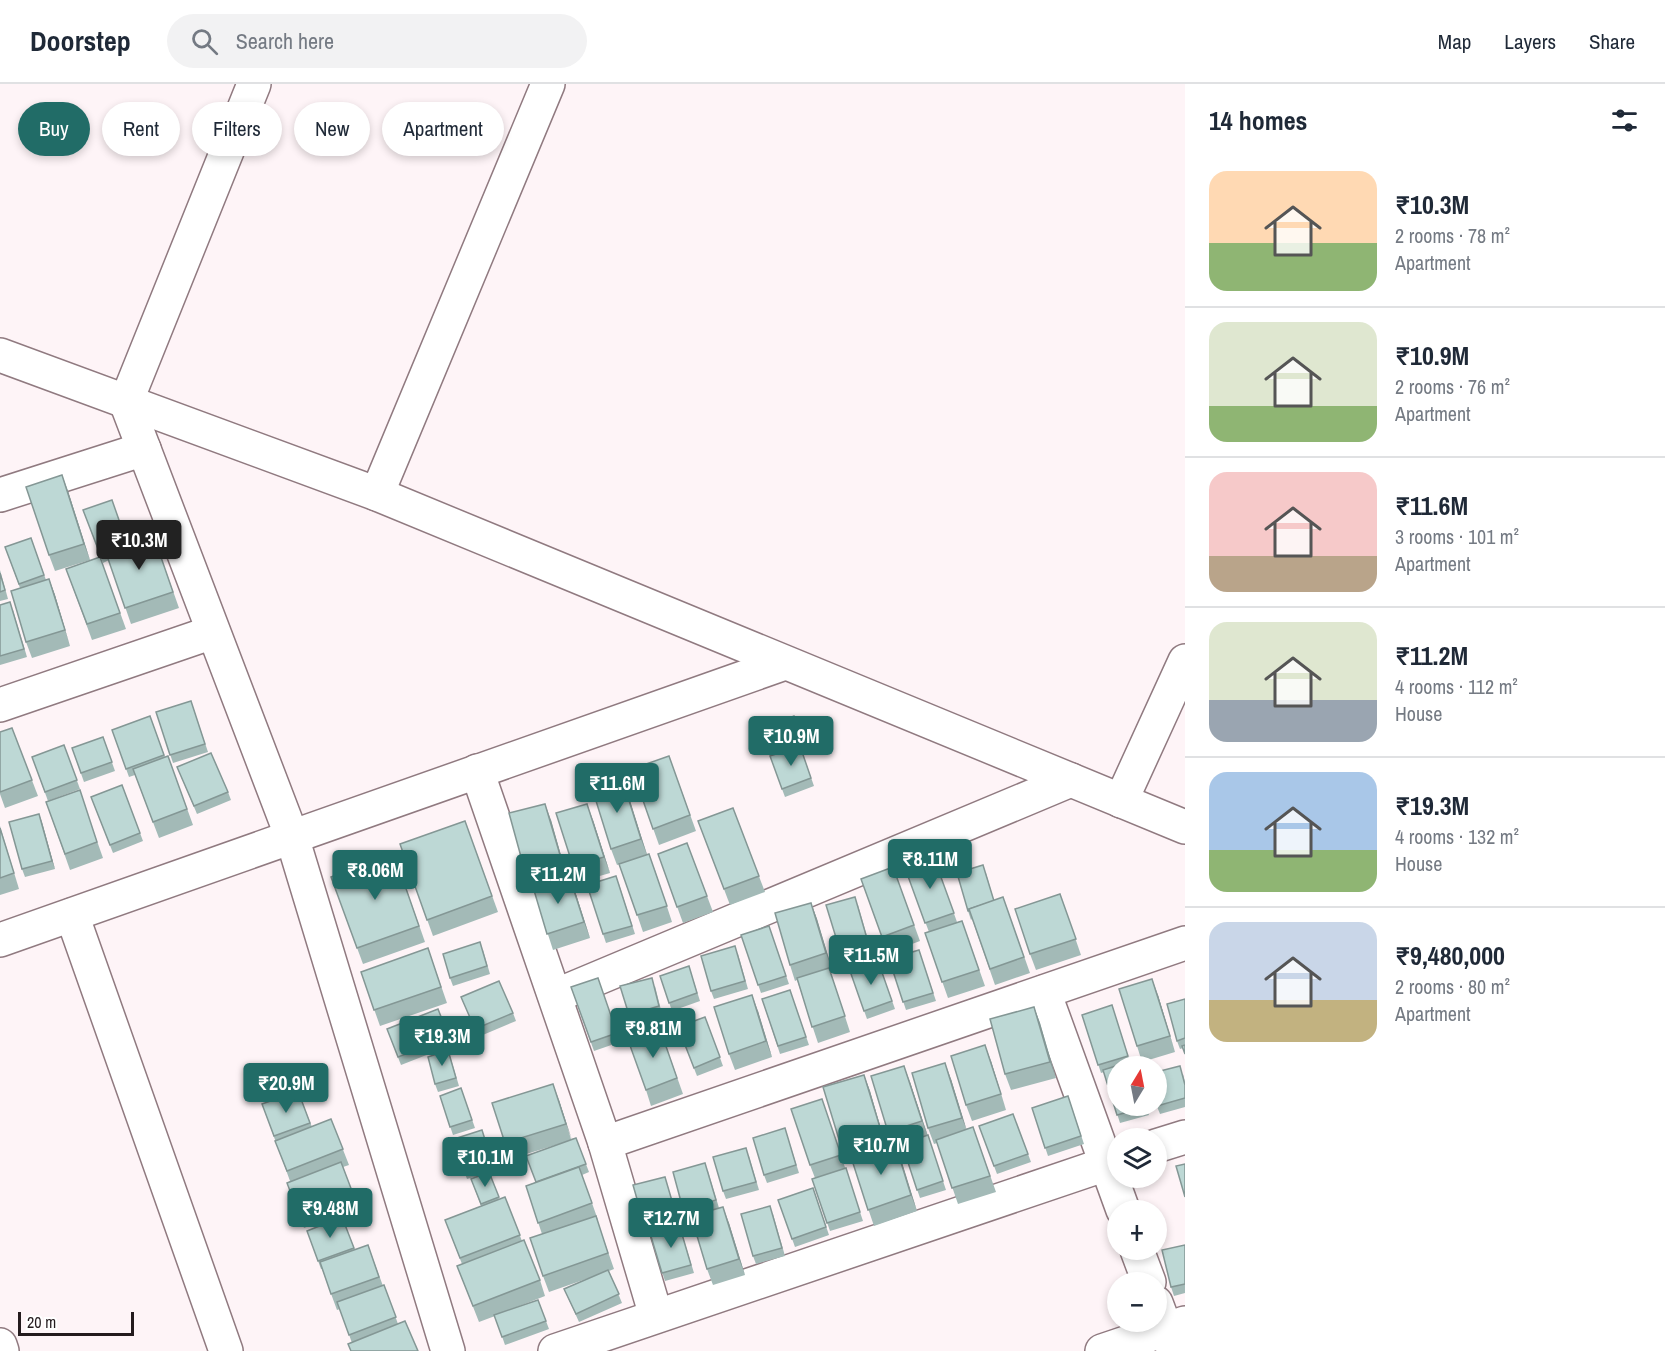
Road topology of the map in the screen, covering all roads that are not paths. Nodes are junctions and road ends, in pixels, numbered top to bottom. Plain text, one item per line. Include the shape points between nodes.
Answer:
1 (254, 84) edge
2 (548, 84) edge
3 (0, 355) edge
4 (126, 402) junction
5 (144, 449) junction
6 (377, 494) junction
7 (0, 495) edge
8 (213, 632) junction
9 (1185, 662) edge
10 (785, 663) junction
11 (0, 705) edge
12 (477, 771) junction
13 (1071, 780) junction
14 (1121, 801) junction
15 (1185, 827) edge
16 (292, 837) junction
17 (72, 915) junction
18 (0, 940) edge
19 (1185, 943) edge
20 (1044, 992) junction
21 (554, 996) junction
22 (1185, 1137) edge
23 (605, 1143) junction
24 (1167, 1143) edge
25 (1107, 1150) edge
26 (1107, 1164) edge
27 (656, 1316) junction
28 (1170, 1326) edge
29 (0, 1345) edge
30 (220, 1350) edge
31 (2, 1351) edge
32 (448, 1351) edge
33 (555, 1351) edge
34 (1102, 1351) edge

1 - 4 street
2 - 6 street
3 - 4 street
4 - 5 street
4 - 6 street
5 - 7 street
5 - 8 street
6 - 10 street
8 - 11 street
8 - 16 street
9 - 14 street
10 - 12 street
10 - 13 street
12 - 16 street
12 - 21 street
13 - 14 street
13 - 21 street
14 - 15 street
16 - 17 street
16 - 32 street
17 - 18 street
17 - 30 street
19 - 20 street
20 - 23 street
20 - 25 street
21 - 23 street
22 - 24 street
23 - 27 street
26 - 27 street
27 - 33 street
28 - 34 street
29 - 31 street

